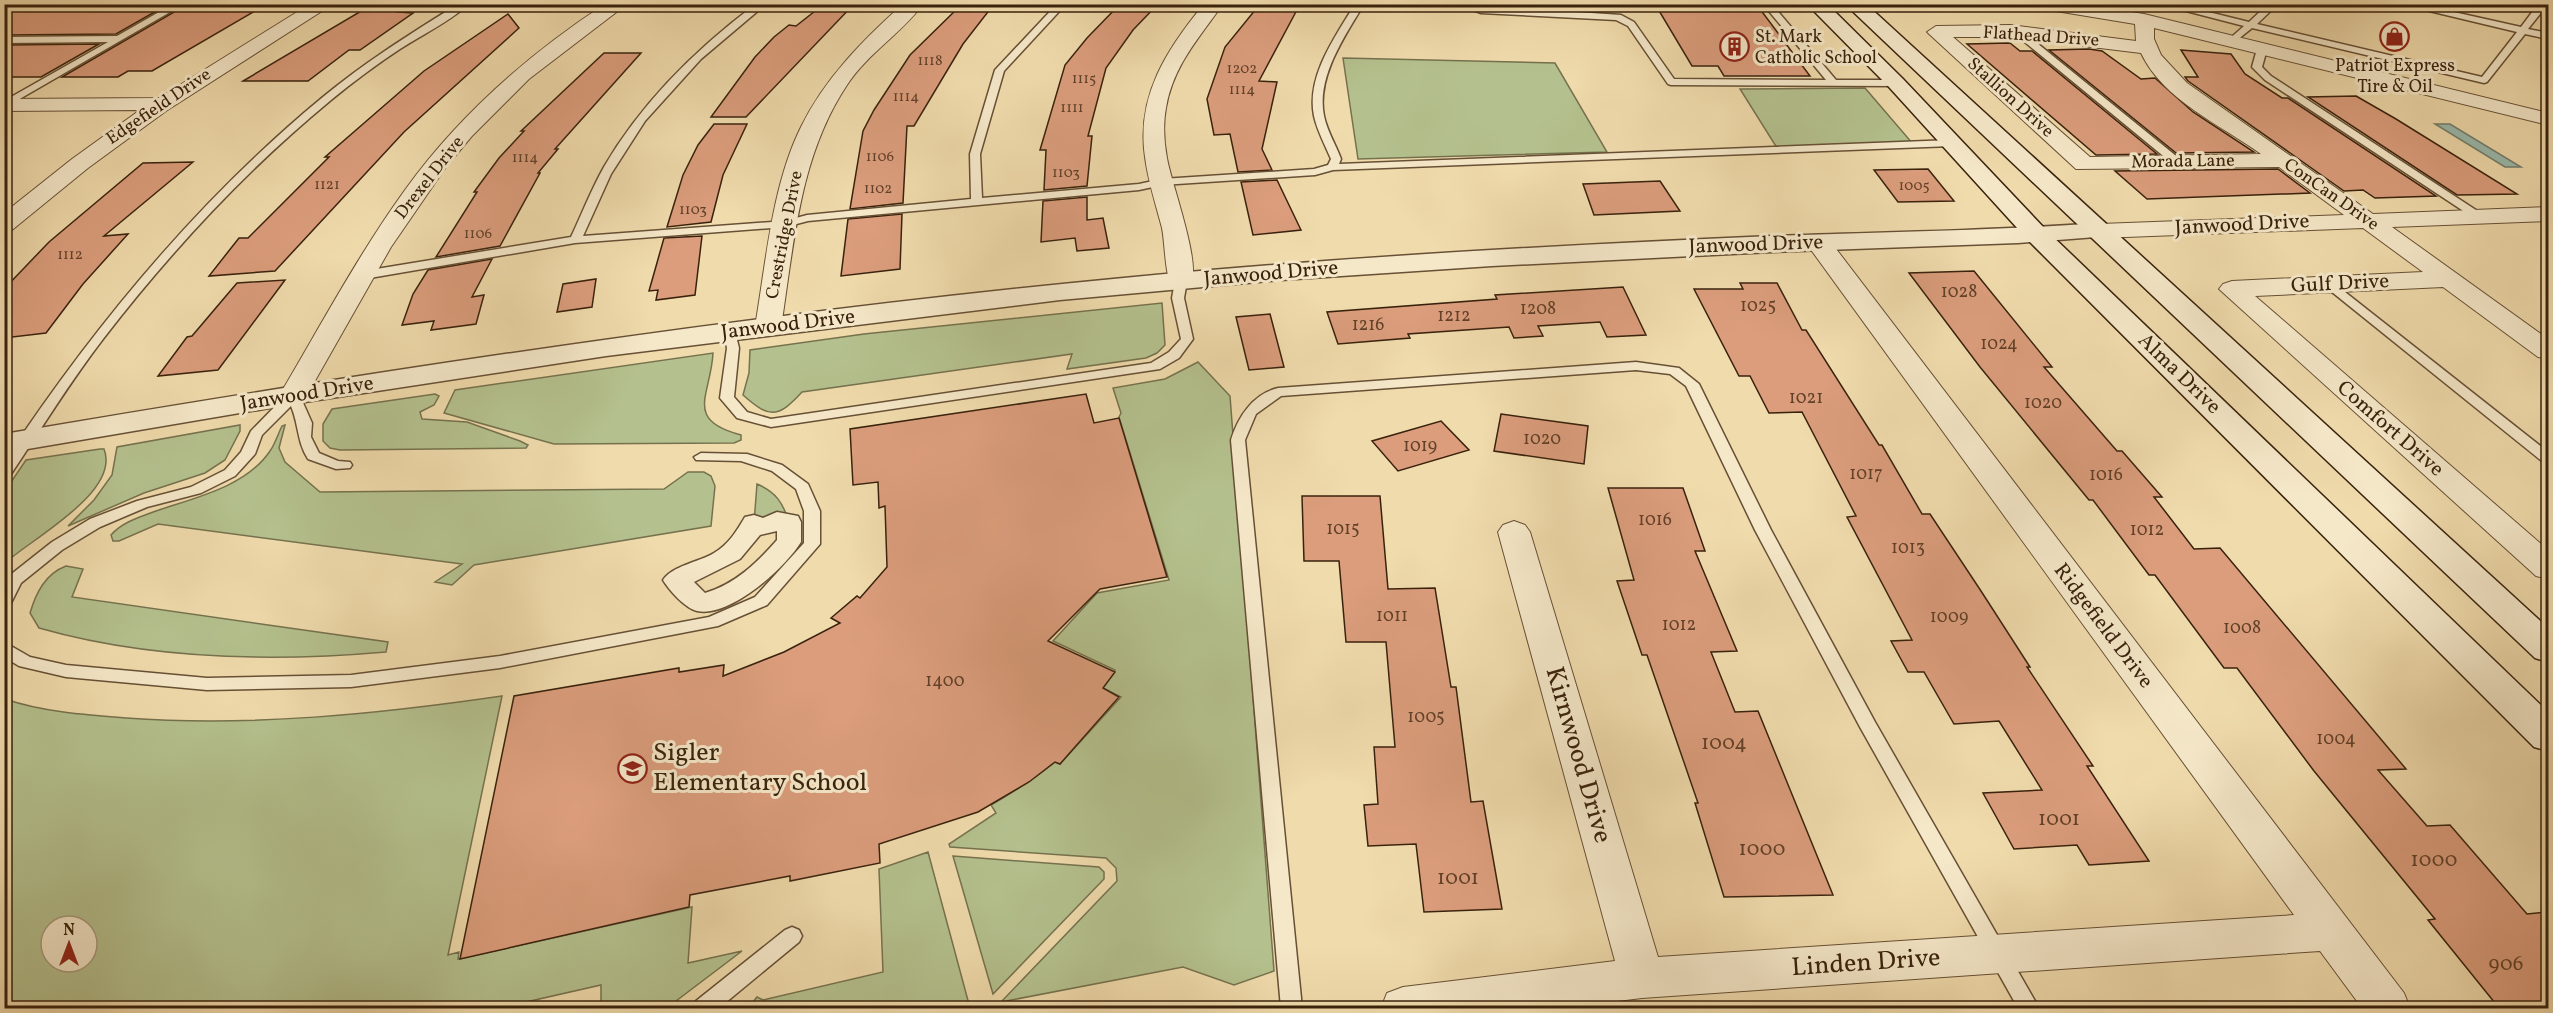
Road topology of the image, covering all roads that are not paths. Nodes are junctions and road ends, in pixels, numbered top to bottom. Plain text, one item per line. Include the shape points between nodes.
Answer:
1 (180, 4) edge
2 (324, 4) edge
3 (465, 4) edge
4 (618, 4) edge
5 (762, 4) edge
6 (914, 4) edge
7 (1062, 4) edge
8 (1214, 4) edge
9 (1360, 4) edge
10 (1461, 4) edge
11 (1806, 4) edge
12 (1816, 4) edge
13 (1854, 4) edge
14 (2044, 4) edge
15 (2163, 4) edge
16 (2274, 4) edge
17 (2404, 4) edge
18 (2460, 4) edge
19 (1769, 5) edge
20 (2545, 6) edge
21 (2144, 20) junction
22 (2252, 25) junction
23 (2521, 30) junction
24 (1936, 32) joint
25 (2018, 32) junction
26 (2548, 36) edge
27 (120, 39) junction
28 (4, 40) edge
29 (2232, 41) junction
30 (2146, 48) junction
31 (2262, 49) junction
32 (1834, 83) junction
33 (1896, 83) junction
34 (160, 104) junction
35 (4, 105) edge
36 (2548, 119) edge
37 (1952, 143) junction
38 (2282, 160) junction
39 (2176, 162) junction
40 (2084, 164) joint
41 (1332, 166) junction
42 (1162, 182) junction
43 (977, 202) junction
44 (2548, 214) edge
45 (2478, 216) junction
46 (2366, 220) junction
47 (785, 224) junction
48 (4, 225) edge
49 (2100, 231) junction
50 (2038, 236) junction
51 (575, 240) junction
52 (1818, 243) junction
53 (364, 275) junction
54 (2447, 279) junction
55 (1181, 281) junction
56 (2331, 285) junction
57 (2232, 289) joint
58 (768, 327) junction
59 (729, 332) junction
60 (2548, 351) edge
61 (293, 396) junction
62 (14, 443) edge
63 (701, 457) dead end
64 (2548, 459) edge
65 (345, 465) dead end
66 (4, 474) edge
67 (1514, 532) dead end
68 (2548, 568) edge
69 (4, 601) edge
70 (4, 648) edge
71 (2548, 650) edge
72 (2548, 736) edge
73 (2330, 931) junction
74 (792, 936) dead end
75 (2000, 955) junction
76 (1642, 978) junction
77 (704, 1008) edge
78 (1291, 1008) edge
79 (1403, 1008) edge
80 (2029, 1008) edge
81 (2388, 1008) edge

1 - 27 lane
2 - 34 street, Edgefield Drive
3 - 62 lane via 379,60 277,138 220,195 119,310
4 - 53 street, Drexel Drive via 552,51 495,102 442,158 393,225
5 - 51 lane via 690,64 637,126 611,166
6 - 47 street, Crestridge Drive via 868,46 839,81 811,127 792,184
7 - 43 lane via 1000,70 975,154
8 - 42 street via 1182,42 1163,77 1155,109 1155,151
9 - 41 lane via 1335,45 1321,80 1318,114 1336,159
10 - 32 lane via 1481,10 1618,17 1631,24 1671,82
11 - 19 lane
12 - 33 main road, Alma Drive
13 - 49 main road
14 - 21 street
15 - 22 lane
16 - 22 lane
17 - 23 lane
18 - 20 lane
19 - 32 lane
20 - 23 lane
21 - 29 street
21 - 30 street via 2142,36
22 - 23 lane via 2484,80
22 - 29 lane
23 - 26 lane
24 - 25 street, Flathead Drive
24 - 40 street, Stallion Drive
25 - 30 street, Flathead Drive
25 - 39 lane
27 - 28 lane
27 - 35 lane
29 - 31 street
30 - 38 street, ConCan Drive via 2166,74 2200,103
31 - 36 street
31 - 45 lane via 2257,67 2268,78
32 - 33 lane
33 - 37 main road, Alma Drive
34 - 35 street
34 - 48 street, Edgefield Drive
37 - 41 lane
37 - 50 main road, Alma Drive
38 - 39 street, Morada Lane
38 - 46 street, ConCan Drive
39 - 40 street, Morada Lane
41 - 42 lane via 1315,171
42 - 43 lane
42 - 55 street via 1181,260
43 - 47 lane via 807,218
44 - 45 street, Janwood Drive
45 - 46 street, Janwood Drive
46 - 49 street, Janwood Drive
46 - 54 street, ConCan Drive
47 - 51 lane
47 - 58 street, Crestridge Drive
49 - 50 main road, Janwood Drive
49 - 71 main road
50 - 52 main road, Janwood Drive
50 - 72 main road, Alma Drive
51 - 53 lane
52 - 55 main road, Janwood Drive via 1414,262
52 - 73 street, Ridgefield Drive
53 - 61 street, Drexel Drive
54 - 56 street, Gulf Drive
54 - 60 street, ConCan Drive
55 - 58 main road, Janwood Drive
55 - 59 lane via 1178,298 1186,339 1173,355 1155,366 771,423 742,415 727,398 733,348
56 - 57 street, Gulf Drive
56 - 64 lane
57 - 68 street, Comfort Drive
58 - 59 main road, Janwood Drive
59 - 61 main road, Janwood Drive
61 - 62 main road, Janwood Drive
61 - 65 lane via 313,456
61 - 69 lane via 256,434 248,454 230,473 196,490 142,504 95,523 57,546 15,580
62 - 66 lane
63 - 70 lane via 742,457 777,468 802,487 812,511 812,544 783,578 761,601 712,622 500,662 351,681 195,683 66,671 25,662
67 - 76 street, Kirnwood Drive
73 - 75 street, Linden Drive
73 - 81 street, Ridgefield Drive
74 - 77 lane
75 - 76 street, Linden Drive
75 - 78 lane via 1841,675 1763,530 1692,384 1674,371 1636,366 1278,392 1257,405 1244,420 1238,440
75 - 80 lane
76 - 79 street, Linden Drive

